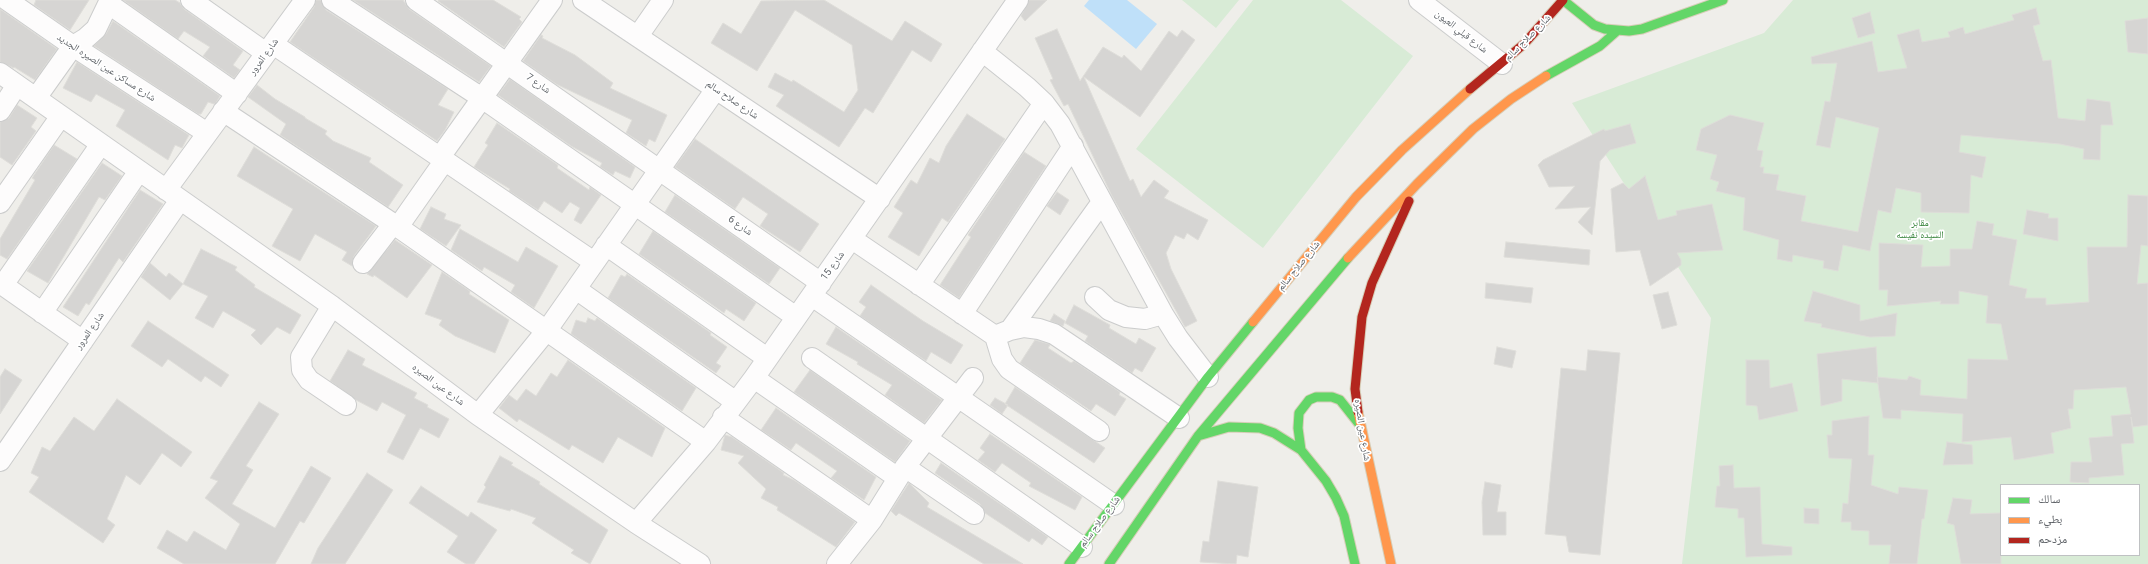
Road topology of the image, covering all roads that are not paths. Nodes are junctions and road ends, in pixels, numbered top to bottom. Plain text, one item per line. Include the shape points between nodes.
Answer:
1 (7, 0) edge
2 (191, 0) edge
3 (332, 0) edge
4 (416, 0) edge
5 (552, 0) edge
6 (584, 0) edge
7 (663, 0) edge
8 (1018, 0) edge
9 (1419, 0) edge
10 (1563, 0) edge
11 (1723, 0) edge
12 (302, 1) edge
13 (109, 2) edge
14 (1617, 31) junction
15 (638, 36) junction
16 (73, 46) junction
17 (270, 49) junction
18 (982, 51) junction
19 (508, 63) junction
20 (1502, 64) junction
21 (0, 73) edge
22 (17, 85) junction
23 (716, 89) junction
24 (237, 94) junction
25 (36, 98) junction
26 (482, 98) junction
27 (1044, 103) junction
28 (0, 111) edge
29 (223, 111) junction
30 (61, 116) junction
31 (207, 133) junction
32 (101, 144) junction
33 (1073, 146) junction
34 (442, 159) junction
35 (659, 169) junction
36 (140, 171) junction
37 (1417, 184) junction
38 (173, 195) junction
39 (880, 199) junction
40 (1102, 202) junction
41 (0, 204) edge
42 (634, 206) junction
43 (395, 225) junction
44 (852, 239) junction
45 (606, 245) junction
46 (594, 262) junction
47 (363, 263) dead end
48 (2, 284) edge
49 (919, 285) junction
50 (576, 289) junction
51 (816, 290) junction
52 (1095, 297) dead end
53 (332, 306) junction
54 (42, 313) junction
55 (962, 314) junction
56 (1163, 314) junction
57 (796, 317) junction
58 (547, 330) junction
59 (1002, 333) junction
60 (83, 342) junction
61 (767, 358) junction
62 (812, 358) dead end
63 (1208, 377) junction
64 (754, 378) junction
65 (973, 378) dead end
66 (958, 396) junction
67 (346, 406) dead end
68 (730, 409) junction
69 (478, 415) junction
70 (1179, 418) junction
71 (1359, 424) junction
72 (1099, 431) dead end
73 (1198, 436) junction
74 (925, 439) junction
75 (706, 442) junction
76 (1301, 450) junction
77 (0, 461) edge
78 (902, 472) junction
79 (1114, 505) junction
80 (974, 514) dead end
81 (872, 520) junction
82 (636, 523) junction
83 (1082, 546) junction
84 (700, 564) edge
85 (837, 564) edge
86 (1069, 564) edge
87 (1109, 564) edge
88 (1355, 564) edge
89 (1391, 564) edge

1 - 16 street, شارع مساكن عين الصيره الجديد
2 - 17 street
3 - 26 street
4 - 19 street, شارع 7
5 - 19 street
6 - 15 street, شارع صلاح سالم
7 - 15 street
8 - 18 street, شارع 15
9 - 20 street, شارع قبلي العيون
10 - 14 main road via 1588,21 1605,29
10 - 20 main road, شارع صلاح سالم via 1524,44
11 - 14 main road via 1642,30
12 - 17 street, شارع المرور
13 - 16 street via 96,29
13 - 24 street
14 - 37 main road via 1600,46 1511,99 1473,129
15 - 23 street, شارع صلاح سالم
16 - 25 street
16 - 31 street, شارع مساكن عين الصيره الجديد
17 - 24 street, شارع المرور
17 - 34 street
18 - 27 street
18 - 39 street, شارع 15
19 - 26 street
19 - 35 street, شارع 7
20 - 63 main road, شارع صلاح سالم via 1451,105 1356,197
21 - 22 street
22 - 25 street
22 - 28 street
23 - 35 street
23 - 39 street, شارع صلاح سالم
24 - 29 street, شارع المرور
25 - 30 street
26 - 34 street
26 - 42 street
27 - 33 street
27 - 49 street
29 - 31 street, شارع المرور
29 - 43 street
30 - 32 street
30 - 41 street
31 - 38 street, شارع المرور
32 - 36 street
32 - 48 street
33 - 40 street
33 - 55 street
34 - 43 street
34 - 46 street
35 - 42 street
35 - 51 street, شارع 6
36 - 38 street
36 - 54 street
37 - 71 main road, شارع عين الصيره via 1372,282 1362,317 1355,389
37 - 73 main road via 1341,265
38 - 53 street, شارع عين الصيره
38 - 60 street, شارع المرور
39 - 44 street, شارع 15
40 - 56 street
40 - 59 street
42 - 45 street
42 - 57 street
43 - 47 street
43 - 58 street
44 - 49 street
44 - 51 street, شارع 15
45 - 46 street
45 - 61 street
46 - 50 street
48 - 54 street
49 - 55 street
50 - 58 street
50 - 68 street
51 - 57 street, شارع 15
51 - 66 street, شارع 6
52 - 56 street via 1109,310 1126,317 1145,319
53 - 67 street via 301,357 302,370 309,380
53 - 69 street, شارع عين الصيره
54 - 60 street
55 - 59 street
56 - 63 street
57 - 61 street, شارع 15
58 - 69 street
58 - 75 street
59 - 70 street via 1024,328 1054,334
59 - 72 street via 997,348 1008,369
60 - 77 street, شارع المرور
61 - 64 street, شارع 15
62 - 74 street
63 - 70 main road, شارع صلاح سالم
64 - 68 street, شارع 15
64 - 78 street
65 - 66 street
66 - 74 street
66 - 79 street, شارع 6
68 - 75 street, شارع 15
68 - 81 street
69 - 82 street, شارع عين الصيره
70 - 79 main road, شارع صلاح سالم
71 - 76 main road via 1340,400 1332,397 1316,397 1309,400 1299,413
71 - 89 main road, شارع عين الصيره
73 - 76 main road via 1229,427 1260,428 1274,433
73 - 87 main road
74 - 78 street
74 - 83 street
75 - 82 street, شارع 15
76 - 88 main road via 1326,481 1341,510
78 - 80 street
78 - 81 street
79 - 83 main road, شارع صلاح سالم
81 - 85 street
82 - 84 street, شارع عين الصيره
83 - 86 main road, شارع صلاح سالم

